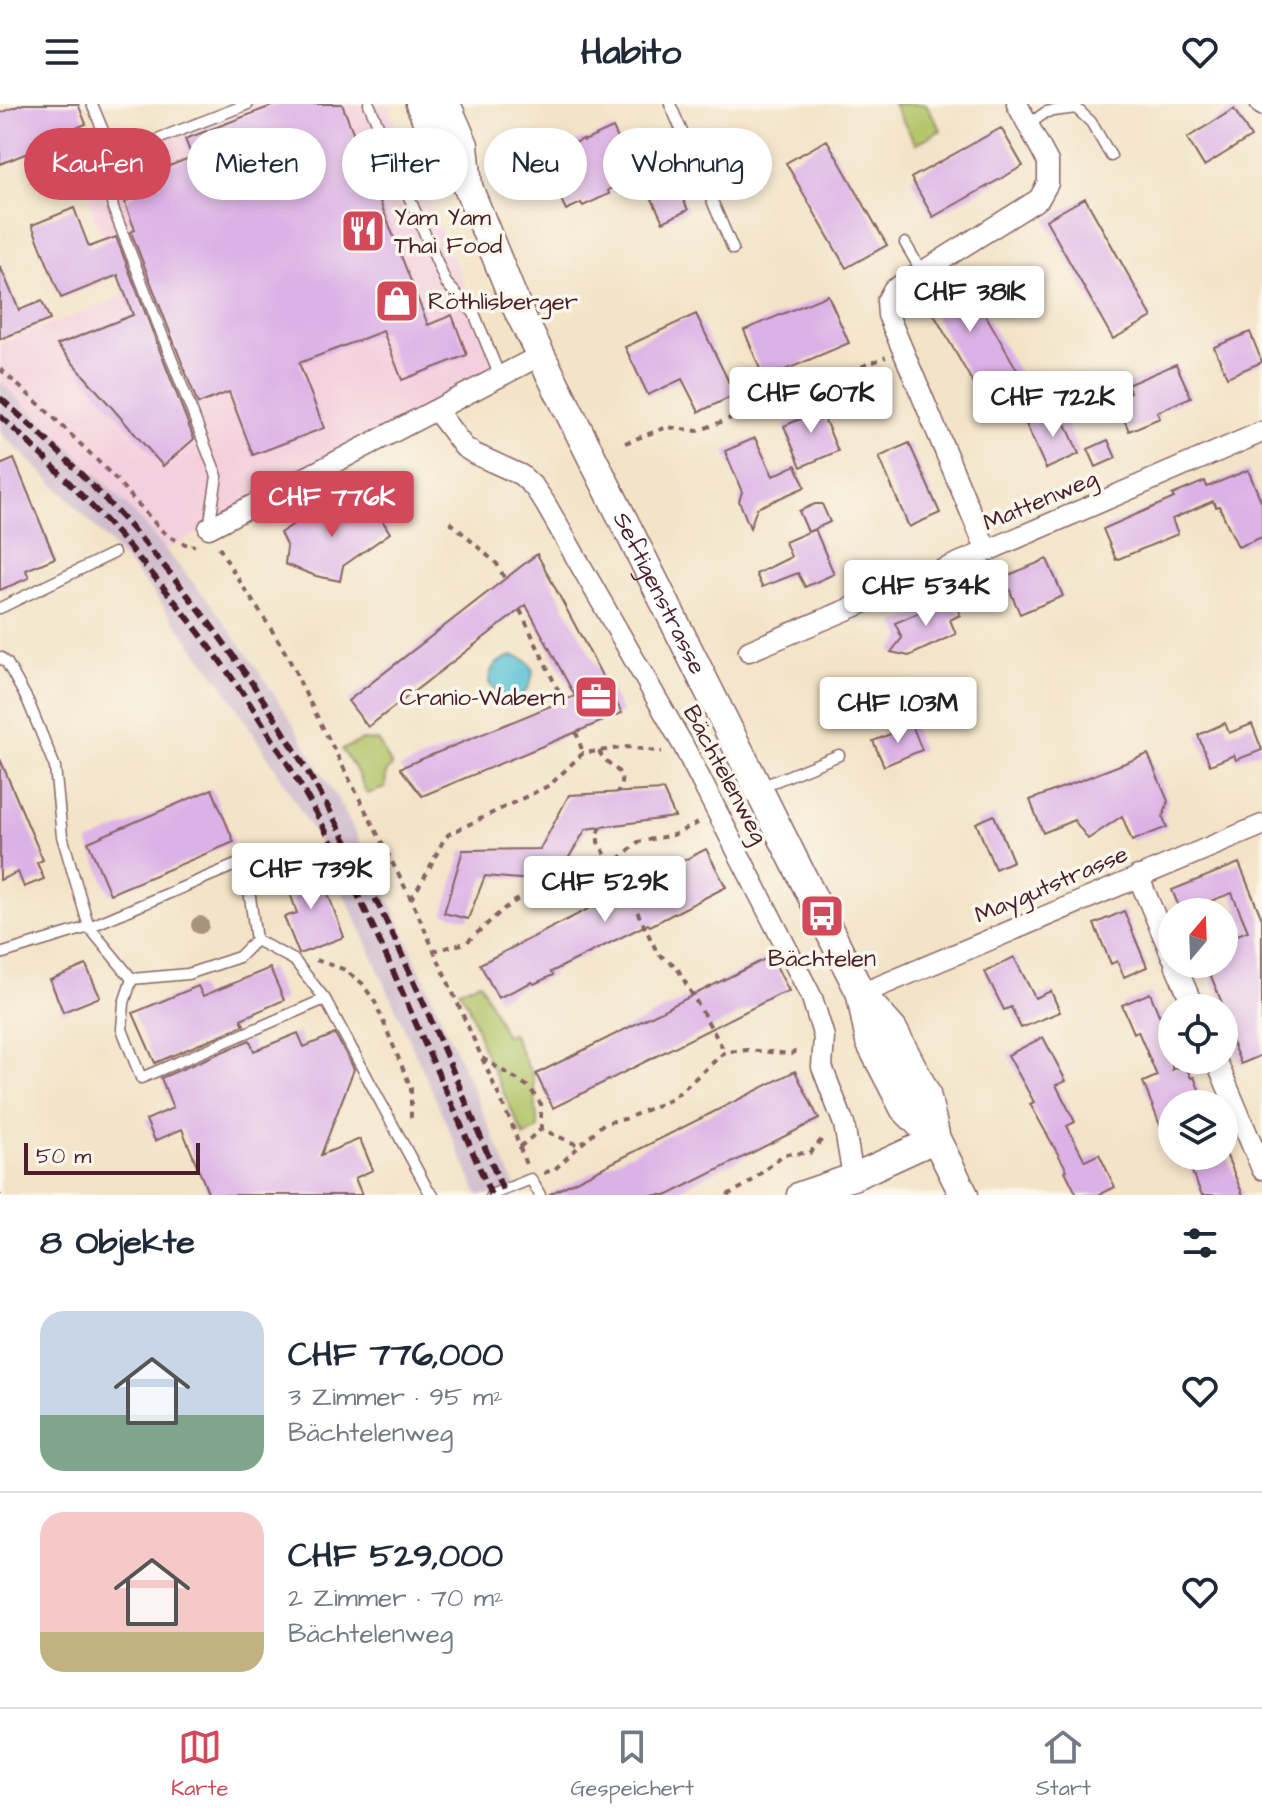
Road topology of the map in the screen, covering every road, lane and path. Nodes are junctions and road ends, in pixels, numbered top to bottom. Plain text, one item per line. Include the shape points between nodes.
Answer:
1 (92, 104) edge
2 (248, 104) edge
3 (369, 104) edge
4 (420, 104) edge
5 (446, 104) edge
6 (670, 104) edge
7 (1017, 104) edge
8 (1028, 125) junction
9 (102, 128) edge
10 (430, 128) edge
11 (457, 128) edge
12 (1111, 156) dead end
13 (468, 187) edge
14 (905, 243) dead end
15 (733, 249) dead end
16 (922, 272) junction
17 (903, 351) junction
18 (541, 355) junction
19 (0, 369) edge
20 (500, 377) junction
21 (436, 410) junction
22 (1260, 437) edge
23 (625, 443) dead end
24 (450, 522) dead end
25 (209, 528) junction
26 (987, 551) junction
27 (114, 553) dead end
28 (505, 579) dead end
29 (0, 608) edge
30 (520, 610) dead end
31 (749, 651) dead end
32 (0, 657) edge
33 (563, 701) dead end
34 (576, 732) dead end
35 (683, 745) junction
36 (599, 751) junction
37 (583, 753) junction
38 (839, 755) dead end
39 (759, 788) junction
40 (617, 793) dead end
41 (718, 813) junction
42 (1262, 825) edge
43 (601, 827) dead end
44 (613, 865) junction
45 (1138, 876) junction
46 (411, 899) junction
47 (1158, 923) edge
48 (89, 927) junction
49 (256, 940) junction
50 (433, 951) junction
51 (0, 954) edge
52 (294, 960) junction
53 (132, 979) junction
54 (861, 994) junction
55 (325, 999) junction
56 (824, 1037) junction
57 (725, 1052) junction
58 (481, 1057) junction
59 (1222, 1074) edge
60 (844, 1124) junction
61 (541, 1129) junction
62 (936, 1139) junction
63 (580, 1146) junction
64 (520, 1147) junction
65 (406, 1149) junction
66 (1262, 1169) edge
67 (853, 1177) junction
68 (531, 1179) junction
69 (433, 1195) edge
70 (491, 1195) edge
71 (540, 1195) edge
72 (727, 1195) edge
73 (800, 1195) edge
74 (964, 1195) edge

1 - 9 lane
2 - 25 lane via 160,138 132,161 111,198 217,476
3 - 20 lane via 446,283 474,313
4 - 10 main road, Seftigenstrasse
5 - 11 main road, Seftigenstrasse
6 - 15 lane
7 - 8 street
8 - 12 lane via 1046,112 1076,108
8 - 16 street via 1048,162 1048,183 1039,199
13 - 18 main road, Seftigenstrasse
14 - 16 lane
16 - 17 street via 893,290 887,301
17 - 23 path via 698,431 667,427
17 - 26 street
18 - 20 street
18 - 39 main road, Seftigenstrasse
19 - 25 path via 113,476 161,530 192,547
20 - 21 street
21 - 25 street
21 - 35 street, Bächtelenweg via 464,447 534,487
22 - 26 street, Mattenweg
24 - 28 path via 497,564
25 - 46 path via 292,662
26 - 31 street, Mattenweg
27 - 29 lane
30 - 33 path
32 - 48 lane via 28,701 55,767 62,836
34 - 37 path
35 - 36 path via 660,752 629,747
35 - 41 street, Bächtelenweg
36 - 37 path
36 - 40 path via 620,773
37 - 46 path via 550,785 449,834
38 - 39 lane
39 - 54 main road, Seftigenstrasse
41 - 44 path via 673,835 638,842
41 - 56 street, Bächtelenweg via 812,998
42 - 45 street, Maygutstrasse
43 - 44 path via 598,842
44 - 50 path via 583,892 517,900 466,943
44 - 57 path via 658,954 676,966
45 - 47 street
45 - 54 street, Maygutstrasse
46 - 50 path
48 - 49 lane via 245,861
48 - 51 lane
48 - 53 lane
49 - 52 lane
49 - 53 lane via 239,957 188,974
50 - 58 path
52 - 55 lane
52 - 65 path via 343,969 375,1002 411,1088
53 - 55 lane via 122,1029 141,1078
54 - 62 main road, Seftigenstrasse via 893,1030 926,1094
55 - 65 lane
56 - 57 path via 791,1054
56 - 60 street, Bächtelenweg via 822,1067
57 - 63 path via 672,1099 604,1123
58 - 61 path via 529,1087 541,1104
58 - 64 path
59 - 66 street
60 - 67 street, Bächtelenweg
60 - 72 path via 810,1153 784,1154
61 - 63 path
61 - 64 path
62 - 67 street
62 - 74 main road, Seftigenstrasse
63 - 68 path via 555,1169
64 - 68 path
65 - 69 lane
67 - 73 street
68 - 70 lane
68 - 71 lane

